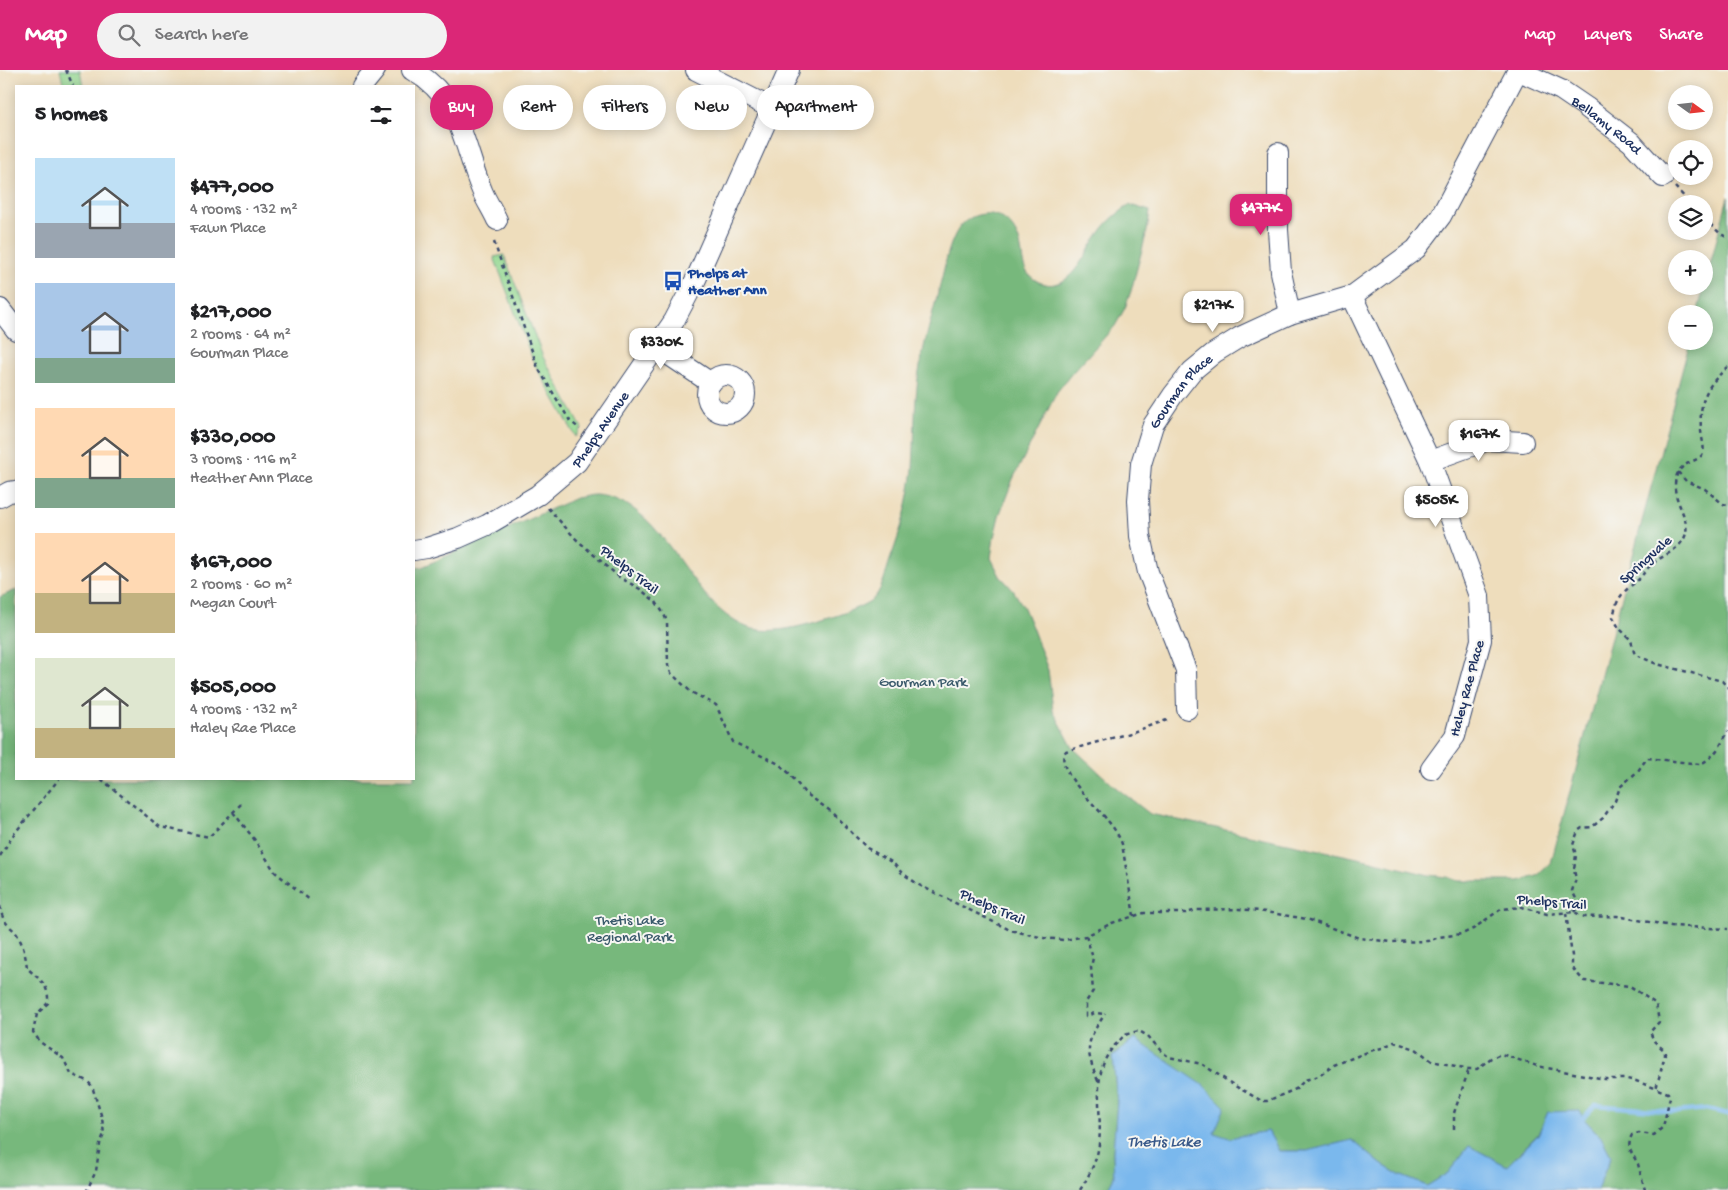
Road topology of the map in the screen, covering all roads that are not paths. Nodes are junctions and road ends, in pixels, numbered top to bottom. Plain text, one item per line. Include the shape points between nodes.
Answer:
1 (375, 70) edge
2 (412, 70) edge
3 (696, 70) edge
4 (789, 70) edge
5 (1517, 70) edge
6 (363, 85) edge
7 (782, 85) edge
8 (757, 100) edge
9 (762, 130) edge
10 (1278, 153) dead end
11 (1663, 177) road end
12 (497, 220) dead end
13 (1352, 296) junction
14 (0, 309) edge
15 (1290, 314) junction
16 (15, 329) edge
17 (657, 346) junction
18 (711, 383) dead end
19 (1523, 442) dead end
20 (1430, 461) junction
21 (15, 491) edge
22 (0, 497) edge
23 (415, 550) edge
24 (1186, 709) dead end
25 (1431, 769) dead end

1 - 6 street
2 - 12 street via 436,87 454,110 483,193
3 - 8 street
4 - 7 street, Phelps Avenue
5 - 11 street, Bellamy Road via 1561,90 1586,108 1631,142
5 - 13 street, Gourman Place via 1442,216 1416,249
9 - 17 street, Phelps Avenue via 696,279
10 - 15 street via 1278,230
13 - 15 street, Gourman Place
13 - 20 street, Haley Rae Place
14 - 16 street
15 - 24 street, Gourman Place via 1240,337 1192,371 1153,425 1141,464 1140,536 1148,572 1186,670
17 - 18 street
17 - 23 street, Phelps Avenue via 577,462 538,495 458,538
19 - 20 street via 1488,440
20 - 25 street, Haley Rae Place via 1479,596 1481,640 1455,736
21 - 22 street

